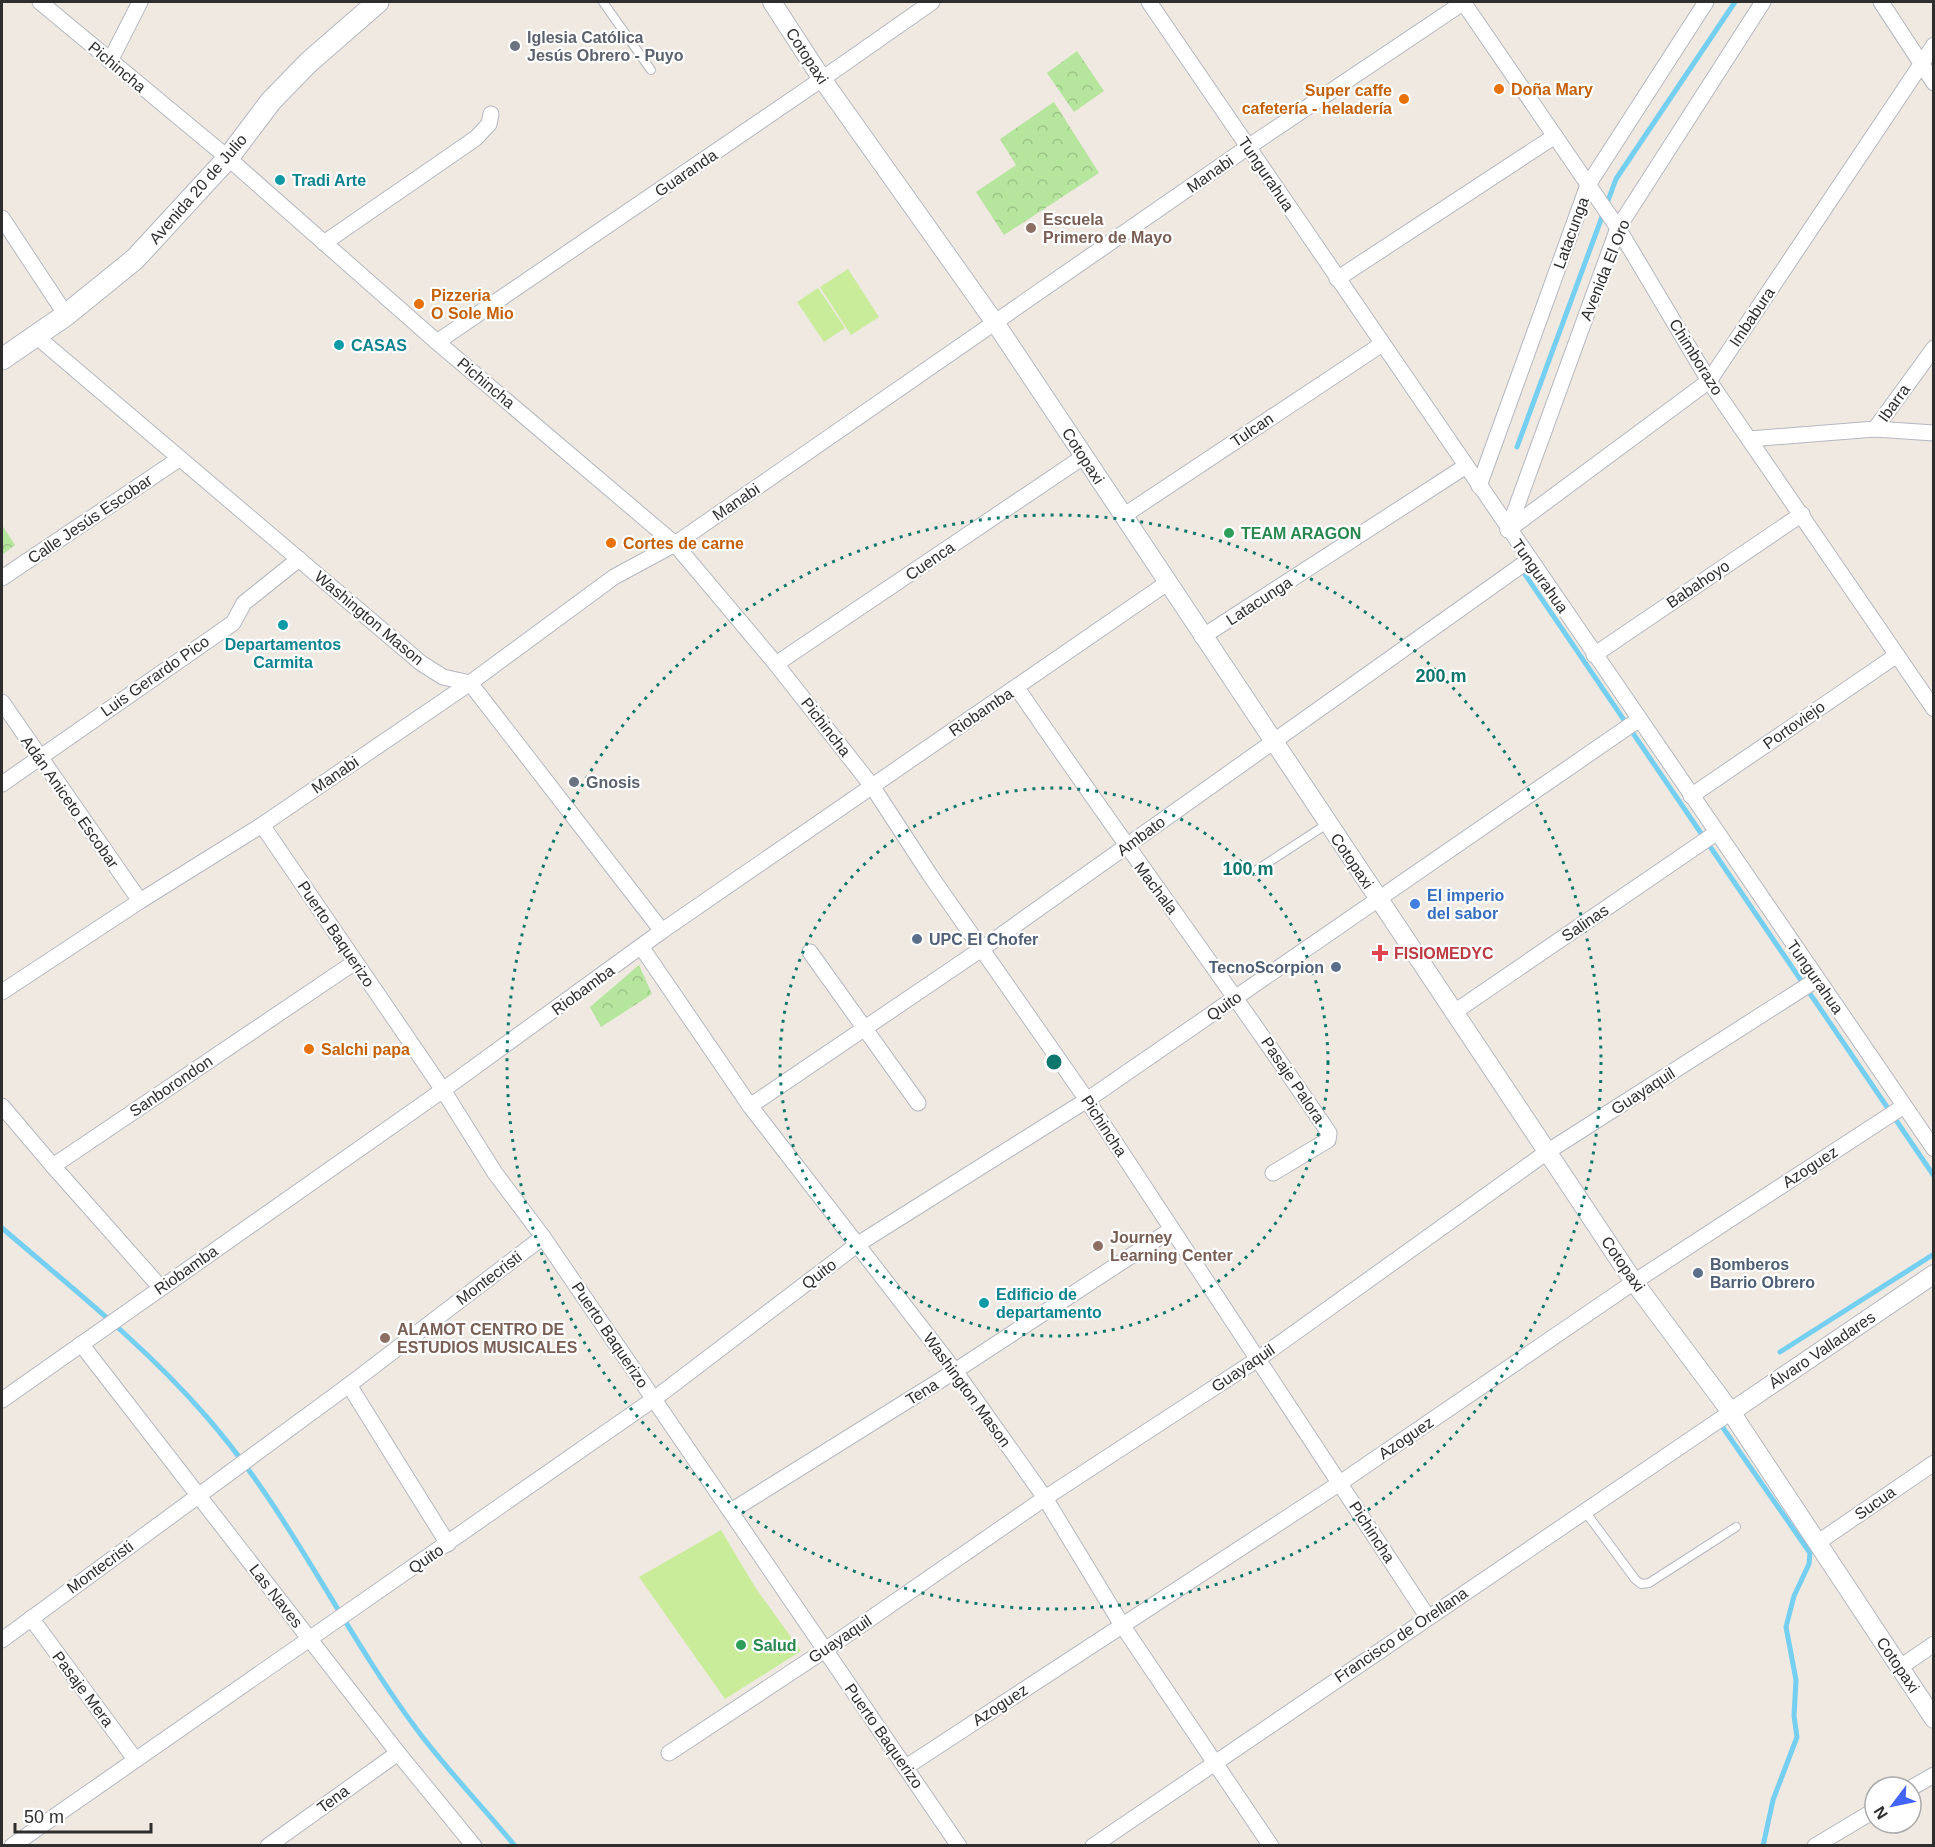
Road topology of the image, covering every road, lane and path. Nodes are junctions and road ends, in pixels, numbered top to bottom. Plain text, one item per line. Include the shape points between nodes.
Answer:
1 (40, 2) edge
2 (140, 2) edge
3 (378, 2) edge
4 (603, 2) edge
5 (772, 2) edge
6 (932, 2) edge
7 (1149, 2) edge
8 (1464, 2) edge
9 (1763, 2) edge
10 (1881, 2) edge
11 (1699, 5) edge
12 (1934, 45) edge
13 (110, 60) junction
14 (1920, 63) junction
15 (651, 70) dead end
16 (822, 80) junction
17 (1934, 83) edge
18 (491, 114) dead end
19 (1555, 136) junction
20 (1248, 147) junction
21 (228, 158) junction
22 (1591, 189) junction
23 (2, 218) edge
24 (1615, 224) junction
25 (324, 243) junction
26 (1337, 279) junction
27 (66, 315) junction
28 (996, 324) junction
29 (36, 336) junction
30 (437, 342) junction
31 (1382, 344) junction
32 (1934, 348) edge
33 (2, 359) edge
34 (1709, 381) junction
35 (1875, 429) junction
36 (1934, 433) edge
37 (1749, 439) junction
38 (1083, 457) junction
39 (179, 459) junction
40 (1466, 466) junction
41 (1479, 486) junction
42 (1802, 513) junction
43 (1123, 516) junction
44 (1508, 530) junction
45 (675, 544) junction
46 (299, 559) junction
47 (1528, 560) junction
48 (2, 578) edge
49 (1167, 583) junction
50 (1202, 637) junction
51 (1594, 655) junction
52 (1897, 655) junction
53 (776, 664) junction
54 (470, 682) junction
55 (1017, 687) junction
56 (2, 702) edge
57 (1934, 709) edge
58 (1638, 721) junction
59 (1272, 742) junction
60 (39, 757) junction
61 (2, 784) edge
62 (872, 786) junction
63 (1691, 796) junction
64 (1327, 824) junction
65 (262, 825) junction
66 (1715, 833) junction
67 (1126, 847) junction
68 (1255, 871) dead end
69 (1378, 900) junction
70 (140, 901) junction
71 (662, 931) junction
72 (642, 948) junction
73 (983, 948) junction
74 (810, 952) dead end
75 (355, 962) junction
76 (1816, 980) junction
77 (2, 992) edge
78 (1237, 997) junction
79 (1453, 1013) junction
80 (865, 1028) junction
81 (443, 1090) junction
82 (1087, 1100) junction
83 (918, 1103) dead end
84 (2, 1106) edge
85 (750, 1106) junction
86 (1903, 1106) junction
87 (1934, 1149) edge
88 (1547, 1152) junction
89 (53, 1166) junction
90 (1273, 1173) dead end
91 (1172, 1229) junction
92 (543, 1237) junction
93 (858, 1244) junction
94 (1934, 1274) edge
95 (1634, 1282) junction
96 (161, 1288) junction
97 (81, 1344) junction
98 (1258, 1359) junction
99 (955, 1371) junction
100 (349, 1385) junction
101 (654, 1399) junction
102 (2, 1400) edge
103 (1728, 1414) junction
104 (1710, 1426) joint
105 (1934, 1463) edge
106 (1340, 1483) junction
107 (198, 1495) junction
108 (1045, 1498) junction
109 (1584, 1510) junction
110 (731, 1511) junction
111 (1736, 1527) dead end
112 (1817, 1543) junction
113 (448, 1544) junction
114 (1427, 1616) junction
115 (31, 1618) junction
116 (1122, 1625) junction
117 (308, 1637) junction
118 (2, 1640) edge
119 (1934, 1644) edge
120 (825, 1650) junction
121 (1899, 1668) junction
122 (1934, 1719) edge
123 (398, 1753) junction
124 (669, 1753) dead end
125 (135, 1759) junction
126 (1214, 1763) junction
127 (906, 1767) junction
128 (1863, 1817) edge
129 (12, 1845) edge
130 (268, 1845) edge
131 (474, 1845) edge
132 (958, 1845) edge
133 (1093, 1845) edge
134 (1271, 1845) edge
135 (1815, 1845) edge

1 - 13 street, Pichincha
2 - 13 street
3 - 21 main road, Avenida 20 de Julio via 279,93
4 - 15 lane
5 - 16 street, Cotopaxi
6 - 16 street, Guaranda
7 - 20 street, Tungurahua
8 - 19 street, Chimborazo
8 - 20 street, Manabi
9 - 24 street, Avenida El Oro
10 - 14 street
11 - 22 street, Latacunga
12 - 14 street, Imbabura
13 - 21 street, Pichincha
14 - 17 street
14 - 34 street, Imbabura
16 - 28 street, Cotopaxi
16 - 30 street, Guaranda
18 - 25 street via 489,124 476,138
19 - 22 street, Chimborazo
19 - 26 street
20 - 26 street, Tungurahua
20 - 28 street, Manabi
21 - 25 street, Pichincha
21 - 27 main road, Avenida 20 de Julio via 135,259
22 - 24 street, Chimborazo
22 - 41 street, Latacunga
23 - 27 street
24 - 34 street, Chimborazo
24 - 44 street, Avenida El Oro
25 - 30 street, Pichincha
26 - 31 street, Tungurahua
27 - 29 main road, Avenida 20 de Julio
28 - 38 street, Cotopaxi
28 - 45 street, Manabi
29 - 33 main road, Avenida 20 de Julio
29 - 39 street, Washington Mason
30 - 45 street, Pichincha
31 - 40 street, Tungurahua
31 - 43 street, Tulcan
32 - 35 street, Ibarra
34 - 37 street, Chimborazo
34 - 44 street, Imbabura
35 - 36 street
35 - 37 street
37 - 42 street, Chimborazo
38 - 43 street, Cotopaxi
38 - 53 street, Cuenca
39 - 46 street, Washington Mason
39 - 48 street, Calle Jesús Escobar
40 - 41 street, Tungurahua
40 - 50 street, Latacunga
41 - 44 street, Tungurahua
42 - 51 street, Babahoyo
42 - 52 street, Chimborazo
43 - 49 street, Cotopaxi
44 - 47 street, Tungurahua
45 - 53 street, Pichincha
45 - 54 street, Manabi via 614,577
46 - 54 street, Washington Mason via 421,663 442,677
46 - 60 street, Luis Gerardo Pico via 244,603 232,622
47 - 51 street, Tungurahua
47 - 59 street, Ambato
49 - 50 street, Cotopaxi
49 - 55 street, Riobamba
50 - 59 street, Cotopaxi
51 - 58 street, Tungurahua
52 - 57 street, Chimborazo
52 - 63 street, Portoviejo
53 - 62 street, Pichincha
54 - 65 street, Manabi
54 - 71 street
55 - 62 street, Riobamba
55 - 67 street, Machala
56 - 60 street, Adán Aniceto Escobar
58 - 63 street, Tungurahua
58 - 69 street, Quito
59 - 64 street, Cotopaxi
59 - 67 street, Ambato
60 - 61 street, Luis Gerardo Pico
60 - 70 street, Adán Aniceto Escobar
62 - 71 street, Riobamba
62 - 73 street, Pichincha
63 - 66 street, Tungurahua
64 - 68 lane
64 - 69 street, Cotopaxi
65 - 70 street, Manabi
65 - 75 street, Puerto Baquerizo
66 - 76 street, Tungurahua
66 - 79 street, Salinas
67 - 73 street, Ambato
67 - 78 street, Machala
69 - 78 street, Quito
69 - 79 street, Cotopaxi
70 - 77 street, Manabi
71 - 72 street, Riobamba
72 - 81 street, Riobamba
72 - 85 street, Washington Mason
73 - 80 street, Ambato
73 - 82 street, Pichincha
74 - 80 street
75 - 81 street, Puerto Baquerizo
75 - 89 street, Sanborondon
76 - 86 street, Tungurahua
76 - 88 street, Guayaquil
78 - 82 street, Quito
78 - 90 street, Pasaje Palora via 1329,1133 1328,1140
79 - 88 street, Cotopaxi
80 - 83 street
80 - 85 street, Ambato
81 - 92 street, Puerto Baquerizo via 495,1173
81 - 96 street, Riobamba
82 - 91 street, Pichincha
82 - 93 street, Quito
84 - 89 street
85 - 93 street, Washington Mason
86 - 87 street, Tungurahua
86 - 95 street, Azoguez
88 - 95 street, Cotopaxi
88 - 98 street, Guayaquil
89 - 96 street
91 - 98 street, Pichincha
91 - 99 street, Tena
92 - 100 street, Montecristi
92 - 101 street, Puerto Baquerizo
93 - 99 street, Washington Mason
93 - 101 street, Quito
94 - 103 street, Álvaro Valladares
95 - 103 street, Cotopaxi
95 - 106 street, Azoguez
96 - 97 street, Riobamba
97 - 102 street, Riobamba
97 - 107 street, Las Naves
98 - 106 street, Pichincha
98 - 108 street, Guayaquil
99 - 108 street, Washington Mason
99 - 110 street, Tena
100 - 107 street, Montecristi
100 - 113 street
101 - 110 street, Puerto Baquerizo
101 - 113 street, Quito
103 - 104 street, Álvaro Valladares
103 - 112 street, Cotopaxi
104 - 109 street, Francisco de Orellana
105 - 112 street, Sucua
106 - 114 street, Pichincha
106 - 116 street, Azoguez
107 - 115 street, Montecristi
107 - 117 street, Las Naves
108 - 116 street, Washington Mason
108 - 120 street, Guayaquil
109 - 111 lane via 1641,1584 1649,1583
109 - 114 street, Francisco de Orellana
110 - 120 street, Puerto Baquerizo
112 - 121 street, Cotopaxi
113 - 117 street, Quito
114 - 126 street, Francisco de Orellana
115 - 118 street, Montecristi
115 - 125 street, Pasaje Mera
116 - 126 street, Washington Mason
116 - 127 street, Azoguez
117 - 123 street, Las Naves
117 - 125 street, Quito
119 - 121 street
120 - 124 street, Guayaquil
120 - 127 street, Puerto Baquerizo
121 - 122 street, Cotopaxi
123 - 130 street, Tena
123 - 131 street, Las Naves
125 - 129 street, Quito
126 - 133 street, Francisco de Orellana
126 - 134 street, Washington Mason
127 - 132 street, Puerto Baquerizo
128 - 135 street

